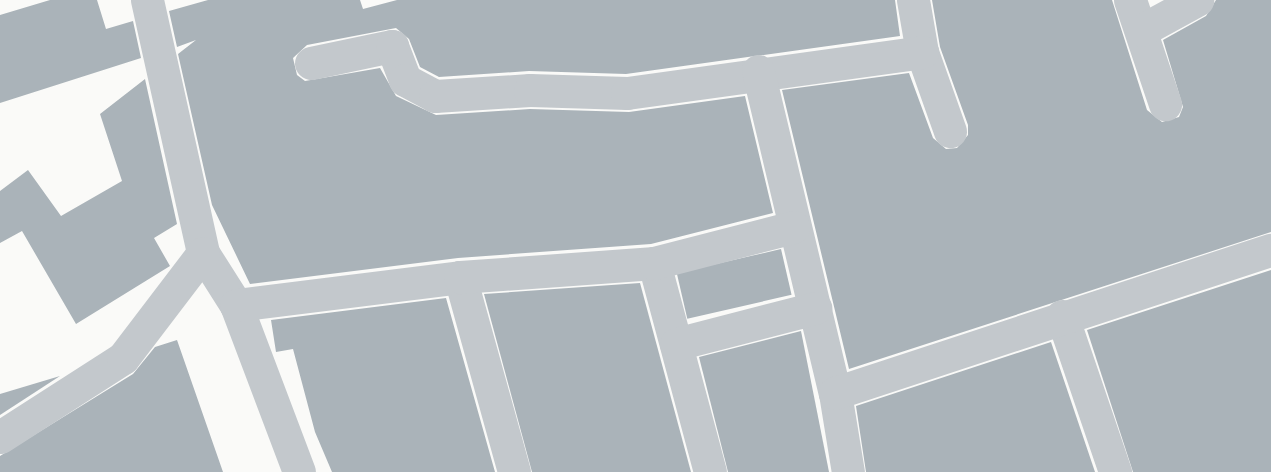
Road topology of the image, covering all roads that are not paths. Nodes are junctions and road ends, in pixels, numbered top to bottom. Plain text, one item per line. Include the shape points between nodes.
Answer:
1 (147, 0) edge
2 (913, 0) edge
3 (1130, 0) edge
4 (1197, 0) edge
5 (1142, 30) junction
6 (922, 52) junction
7 (311, 63) dead end
8 (758, 71) junction
9 (1165, 104) dead end
10 (950, 131) dead end
11 (794, 227) junction
12 (1271, 250) edge
13 (203, 253) junction
14 (654, 263) junction
15 (460, 277) junction
16 (237, 304) junction
17 (815, 308) junction
18 (1062, 316) junction
19 (676, 344) junction
20 (835, 393) junction
21 (0, 437) edge
22 (299, 472) edge
23 (514, 472) edge
24 (710, 472) edge
25 (848, 472) edge
26 (1115, 472) edge

1 - 13 street
2 - 6 street
3 - 5 street
4 - 5 street
5 - 9 street
6 - 8 street
6 - 10 street
7 - 8 street via 392,46 405,80 435,96 530,90 627,93
8 - 11 street
11 - 14 street
11 - 17 street
12 - 18 street
13 - 16 street
13 - 21 street via 123,358
14 - 15 street
14 - 19 street
15 - 16 street
15 - 23 street
16 - 22 street
17 - 19 street
17 - 20 street
18 - 20 street
18 - 26 street
19 - 24 street
20 - 25 street

